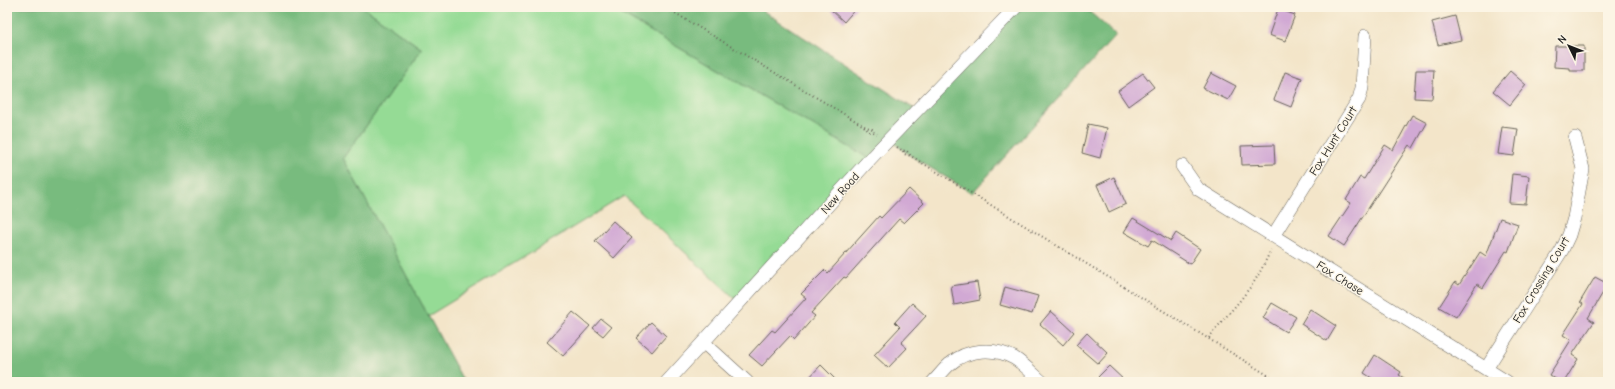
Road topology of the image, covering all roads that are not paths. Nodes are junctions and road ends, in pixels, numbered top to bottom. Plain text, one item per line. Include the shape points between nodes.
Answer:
1 (1016, 7) edge
2 (1365, 36) dead end
3 (1575, 138) dead end
4 (1182, 166) dead end
5 (1275, 237) junction
6 (704, 343) junction
7 (1486, 369) junction
8 (667, 382) edge
9 (747, 382) edge
10 (933, 382) edge
11 (1042, 382) edge
12 (1507, 382) edge

1 - 6 street, New Road via 870,159
2 - 5 street, Fox Hunt Court via 1359,99
3 - 7 street, Fox Crossing Court via 1583,169 1569,235
4 - 5 street, Fox Chase via 1198,189
5 - 7 street, Fox Chase
6 - 8 street, New Road
6 - 9 street
7 - 12 street, Fox Chase
10 - 11 street via 950,364 976,351 992,351 1015,358

